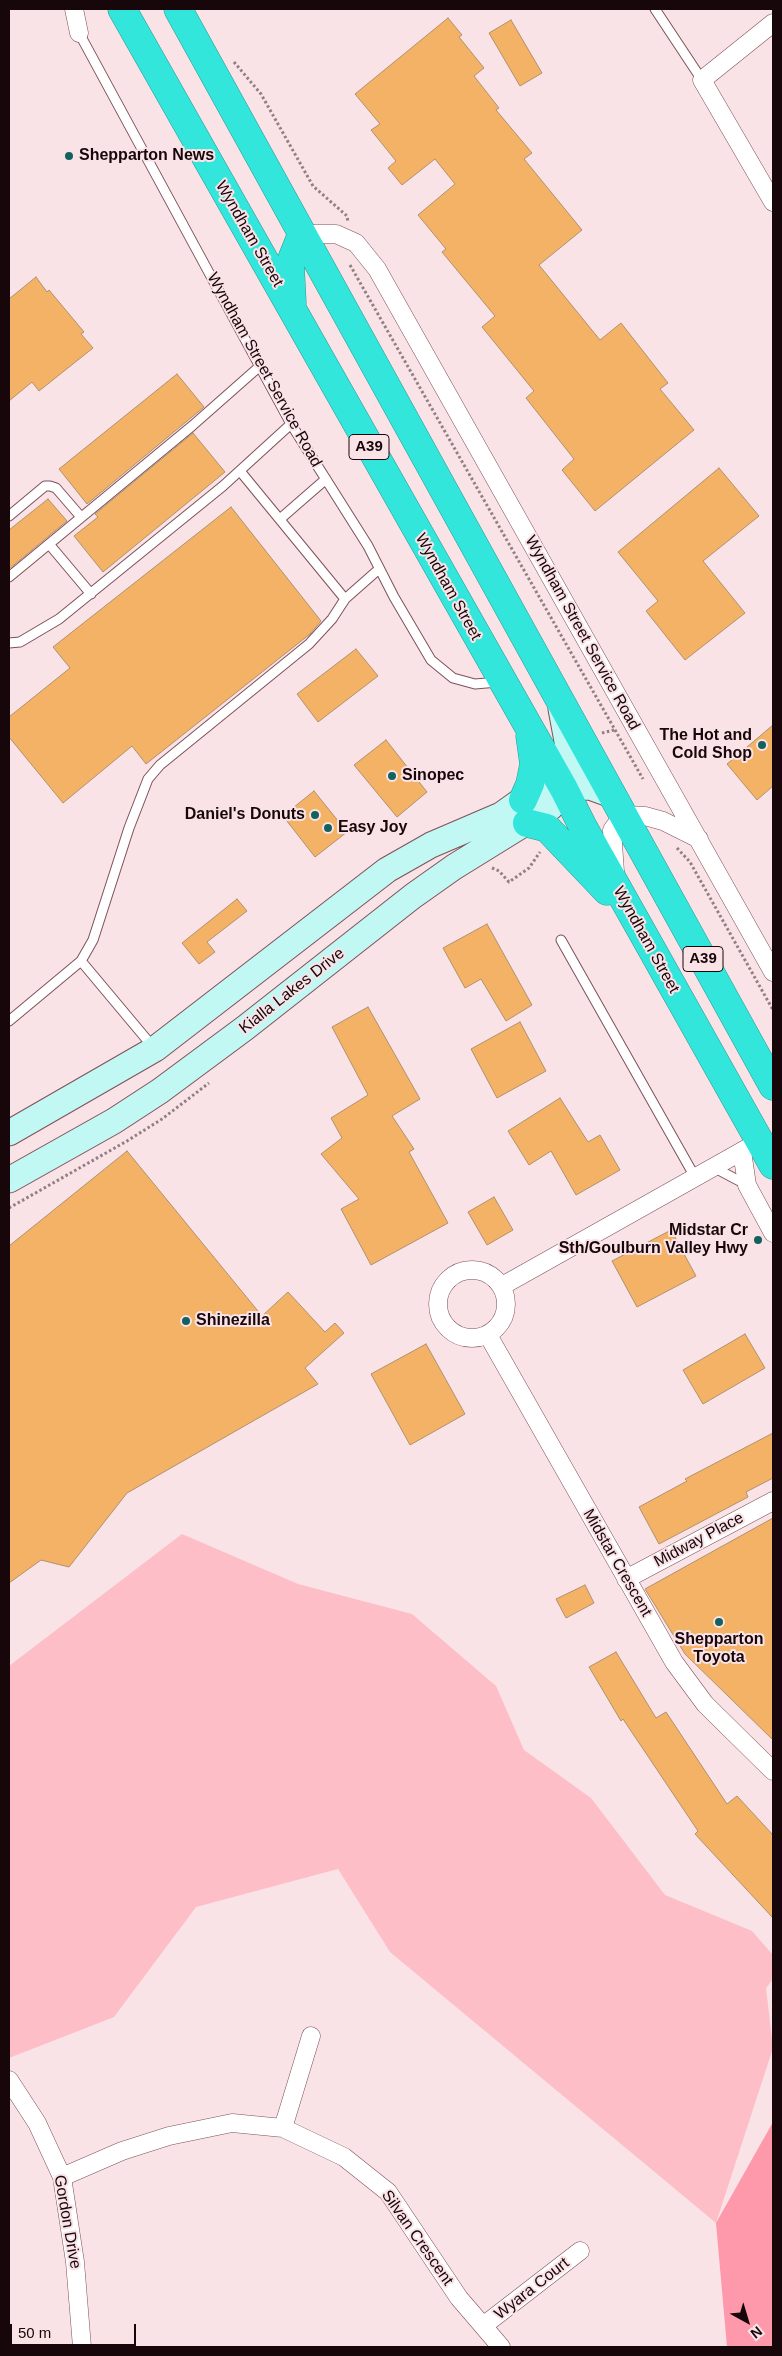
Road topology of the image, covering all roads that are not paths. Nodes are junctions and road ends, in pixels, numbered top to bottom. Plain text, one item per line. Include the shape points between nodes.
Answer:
1 (65, 9) edge
2 (74, 9) edge
3 (122, 9) edge
4 (178, 9) edge
5 (655, 9) edge
6 (773, 23) edge
7 (79, 33) junction
8 (702, 80) junction
9 (773, 202) edge
10 (302, 234) junction
11 (292, 309) junction
12 (260, 366) junction
13 (291, 424) junction
14 (240, 471) junction
15 (326, 480) junction
16 (9, 516) edge
17 (81, 518) junction
18 (280, 519) junction
19 (49, 544) junction
20 (379, 568) junction
21 (9, 577) edge
22 (91, 594) junction
23 (345, 599) junction
24 (518, 626) junction
25 (9, 643) edge
26 (501, 681) junction
27 (560, 699) junction
28 (528, 729) junction
29 (564, 788) junction
30 (617, 805) junction
31 (525, 812) junction
32 (699, 839) junction
33 (401, 862) junction
34 (422, 889) junction
35 (618, 890) junction
36 (634, 919) junction
37 (561, 940) dead end
38 (81, 961) junction
39 (773, 972) edge
40 (9, 1021) edge
41 (245, 1028) junction
42 (155, 1049) junction
43 (773, 1086) edge
44 (9, 1133) edge
45 (751, 1146) junction
46 (773, 1165) edge
47 (713, 1167) junction
48 (695, 1177) junction
49 (9, 1180) edge
50 (747, 1185) junction
51 (773, 1233) edge
52 (502, 1286) junction
53 (488, 1335) junction
54 (773, 1501) edge
55 (626, 1579) junction
56 (773, 1771) edge
57 (311, 2036) dead end
58 (9, 2080) edge
59 (283, 2128) junction
60 (62, 2177) junction
61 (580, 2251) dead end
62 (483, 2326) junction
63 (82, 2347) edge
64 (501, 2347) edge

1 - 7 lane, Wyndham Street Service Road
2 - 7 street
3 - 11 highway, Wyndham Street / A39
4 - 10 highway, A39
5 - 8 lane
6 - 8 street
7 - 12 lane, Wyndham Street Service Road
8 - 9 street
10 - 11 highway via 290,264
10 - 24 highway, A39
10 - 32 street, Wyndham Street Service Road via 336,234 346,238 356,243 377,269
11 - 26 highway, Wyndham Street / A39
12 - 13 lane, Wyndham Street Service Road
12 - 17 lane
13 - 14 lane
13 - 15 lane, Wyndham Street Service Road
14 - 18 lane
14 - 22 lane
15 - 18 lane
15 - 20 lane, Wyndham Street Service Road
16 - 17 lane via 45,486 50,486 56,488
17 - 19 lane
18 - 23 lane
19 - 21 lane
19 - 22 lane
20 - 23 lane
20 - 26 lane, Wyndham Street Service Road via 431,660 453,678 474,684
22 - 25 lane via 20,642
23 - 38 lane via 309,644 160,765 148,779 93,940
24 - 26 highway via 517,651
24 - 27 highway, A39
26 - 28 highway, Wyndham Street / A39
27 - 29 street, Kialla Lakes Drive via 572,773
27 - 30 highway, A39
28 - 29 highway, Wyndham Street / A39
28 - 31 highway via 534,764
29 - 30 street via 590,787
29 - 31 street, Kialla Lakes Drive via 551,807
29 - 35 highway, Wyndham Street / A39
30 - 32 street via 660,820
30 - 35 street via 612,854
30 - 43 highway, A39
31 - 33 street, Kialla Lakes Drive via 501,815 431,845
31 - 34 street, Kialla Lakes Drive
31 - 36 highway via 547,828
32 - 39 street, Wyndham Street Service Road
33 - 34 street
33 - 42 street, Kialla Lakes Drive
34 - 41 street, Kialla Lakes Drive
35 - 36 highway, Wyndham Street / A39
36 - 45 highway, Wyndham Street / A39
37 - 48 lane
38 - 40 lane
38 - 42 lane
41 - 42 street via 206,1048 177,1069 169,1068
41 - 49 street, Kialla Lakes Drive via 114,1121
42 - 44 street, Kialla Lakes Drive
45 - 46 highway, Wyndham Street / A39
45 - 47 street
45 - 50 street
47 - 48 street
47 - 50 lane
48 - 52 street
50 - 51 street
52 - 53 street via 507,1309 503,1320
52 - 53 street via 489,1274 478,1270 466,1271 455,1275 444,1285 439,1296 441,1319 454,1333 465,1338
53 - 55 street, Midstar Crescent
54 - 55 street, Midway Place
55 - 56 street, Midstar Crescent via 674,1662 705,1704
57 - 59 street
58 - 60 street, Gordon Drive via 37,2123
59 - 60 street, Silvan Crescent via 232,2123 170,2136 122,2150
59 - 62 street, Silvan Crescent via 344,2157 388,2192 459,2298
60 - 63 street, Gordon Drive via 75,2262
61 - 62 street, Wyara Court
62 - 64 street, Silvan Crescent

